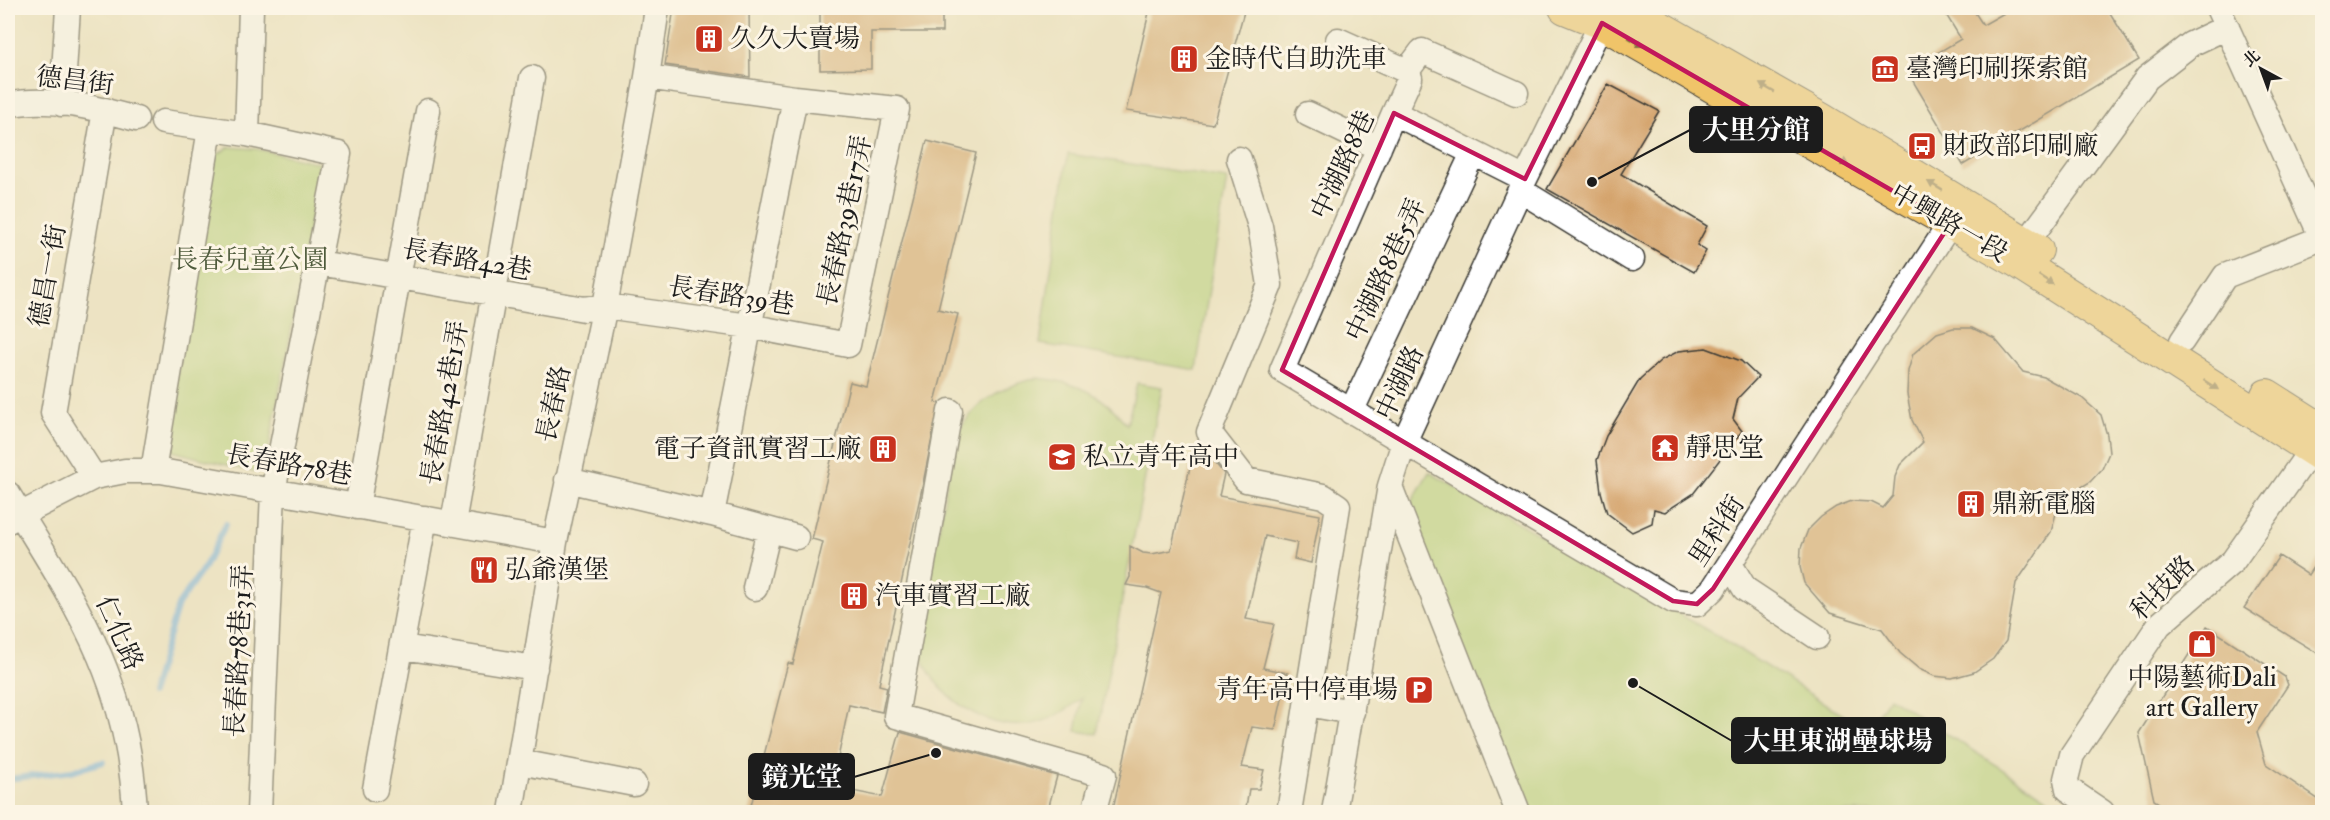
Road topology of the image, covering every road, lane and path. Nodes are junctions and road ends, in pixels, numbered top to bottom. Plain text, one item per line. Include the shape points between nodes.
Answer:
1 (68, 8) edge
2 (251, 8) edge
3 (657, 8) edge
4 (1565, 8) edge
5 (1612, 13) edge
6 (2223, 17) edge
7 (1338, 40) dead end
8 (1407, 71) junction
9 (648, 77) junction
10 (532, 78) dead end
11 (1516, 93) dead end
12 (795, 98) junction
13 (62, 104) junction
14 (8, 105) edge
15 (105, 110) junction
16 (428, 111) dead end
17 (1394, 113) junction
18 (1308, 114) dead end
19 (136, 119) dead end
20 (163, 122) dead end
21 (210, 129) junction
22 (247, 134) junction
23 (1379, 148) junction
24 (1473, 153) junction
25 (1239, 159) dead end
26 (1523, 185) junction
27 (1957, 214) junction
28 (2322, 238) edge
29 (2020, 251) junction
30 (1632, 259) dead end
31 (319, 264) junction
32 (398, 277) junction
33 (494, 294) junction
34 (605, 306) junction
35 (749, 326) junction
36 (2182, 341) junction
37 (848, 345) joint
38 (950, 411) dead end
39 (1351, 412) junction
40 (1404, 442) junction
41 (2320, 442) edge
42 (153, 471) junction
43 (94, 477) junction
44 (567, 480) junction
45 (1390, 486) junction
46 (273, 492) junction
47 (8, 494) edge
48 (357, 507) junction
49 (712, 513) junction
50 (14, 518) edge
51 (424, 518) junction
52 (453, 523) junction
53 (769, 530) junction
54 (796, 537) dead end
55 (555, 542) junction
56 (1730, 564) junction
57 (755, 588) dead end
58 (1817, 637) dead end
59 (403, 647) junction
60 (535, 668) junction
61 (1307, 705) junction
62 (1352, 712) junction
63 (520, 762) junction
64 (634, 784) dead end
65 (375, 789) dead end
66 (135, 813) edge
67 (259, 813) edge
68 (511, 813) edge
69 (1094, 813) edge
70 (1289, 813) edge
71 (1334, 813) edge
72 (1518, 813) edge
73 (2102, 813) edge

1 - 13 street
2 - 22 street
3 - 9 street, 長春路
4 - 5 main road, 中興路一段
5 - 26 street, 中湖路
5 - 27 main road, 中興路一段
6 - 28 street
6 - 29 street via 2147,78
7 - 8 street
8 - 11 street via 1422,51
8 - 17 street via 1410,78
9 - 12 street
9 - 34 street, 長春路
10 - 33 street, 長春路42巷1弄
12 - 35 street
12 - 37 street, 長春路39巷17弄 via 897,109
13 - 14 street, 德昌街
13 - 15 street, 德昌街
15 - 19 street, 德昌街
15 - 43 street, 德昌一街 via 53,413
16 - 32 street
17 - 23 street, 中湖路8巷
17 - 24 street, 中湖路8巷
18 - 23 street
20 - 21 street
21 - 22 street
21 - 42 street
22 - 31 street, 長春路78巷31弄 via 339,154
23 - 39 street, 中湖路8巷 via 1282,370
24 - 26 street, 中湖路8巷
24 - 39 street, 中湖路8巷5弄
25 - 61 street via 1260,226 1270,285 1209,432 1246,480 1323,496 1338,506
26 - 30 street, 中湖路8巷
26 - 40 street, 中湖路
27 - 29 main road, 中興路一段
27 - 56 street, 里科街
28 - 36 street via 2225,276
29 - 36 main road, 中興路一段
29 -> 41 main road, 中興路一段
31 - 32 street, 長春路42巷
31 - 46 street, 長春路78巷31弄
32 - 33 street, 長春路42巷
32 - 48 street
33 - 34 street, 長春路42巷 via 584,309
33 - 52 street, 長春路42巷1弄
34 - 35 street, 長春路39巷
34 - 44 street, 長春路
35 - 37 street, 長春路39巷
35 - 49 street
36 - 41 main road, 中興路一段
38 - 69 street via 896,716 1104,775
39 - 40 street
40 - 45 street, 中湖路
40 - 56 street, 里科街 via 1673,601 1696,604 1713,589
41 - 73 street, 科技路 via 2233,561 2159,625 2072,755 2066,779 2068,789
42 - 43 street, 長春路78巷
42 - 46 street, 長春路78巷
43 - 50 street, 長春路78巷
44 - 49 street
44 - 55 street, 長春路
45 - 62 street, 中湖路
45 - 72 street
46 - 48 street, 長春路78巷
46 - 67 street, 長春路78巷31弄
47 - 50 street, 仁化路
48 - 51 street, 長春路78巷
49 - 53 street
50 - 66 street, 仁化路 via 61,577 90,631 118,701 134,775
51 - 52 street, 長春路78巷
51 - 59 street
52 - 55 street, 長春路78巷
53 - 54 street
53 - 57 street
55 - 60 street, 長春路
56 - 58 street via 1745,589
59 - 60 street
59 - 65 street
60 - 63 street, 長春路
61 - 62 street
61 - 70 street
62 - 71 street, 中湖路
63 - 64 street
63 - 68 street, 長春路

